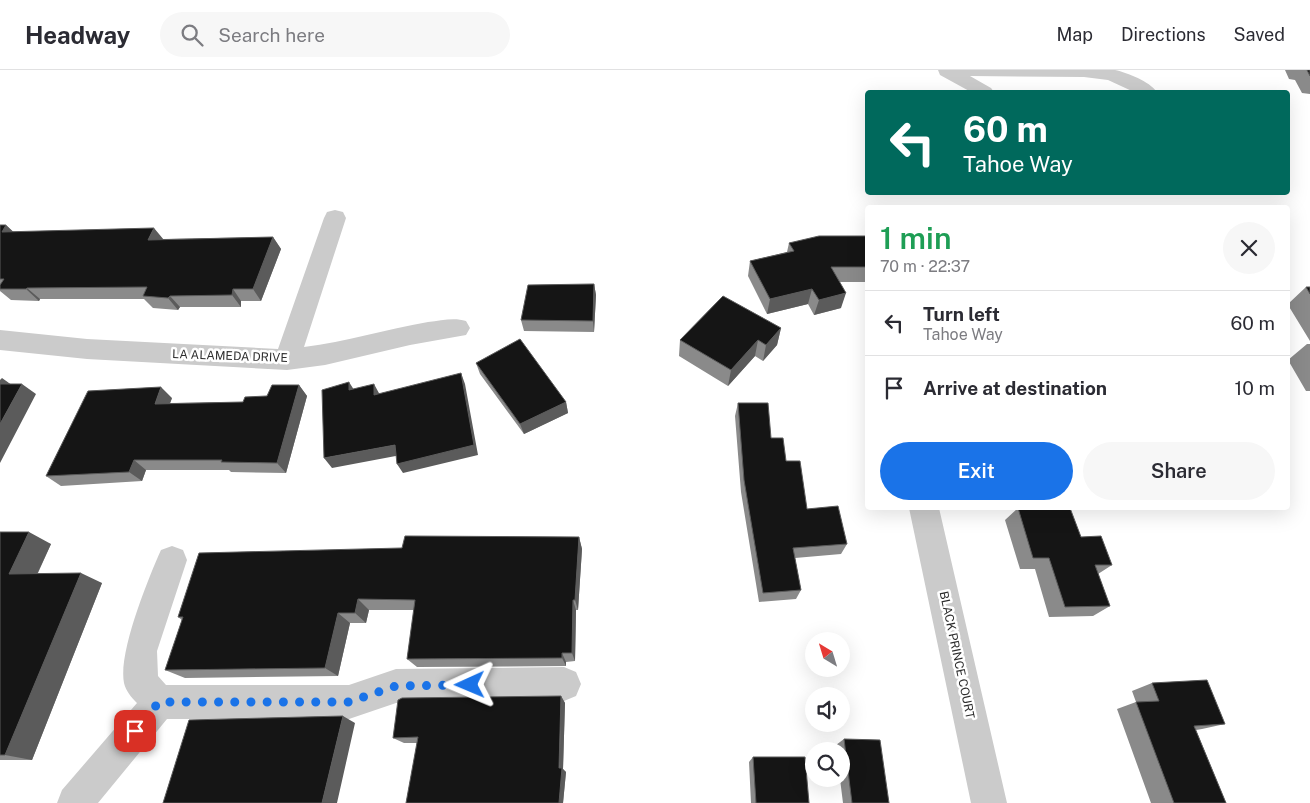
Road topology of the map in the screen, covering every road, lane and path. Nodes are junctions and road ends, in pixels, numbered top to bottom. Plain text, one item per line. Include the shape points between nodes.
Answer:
1 (945, 70) edge
2 (960, 70) edge
3 (980, 90) edge
4 (1143, 90) edge
5 (335, 218) dead end
6 (457, 328) dead end
7 (0, 340) edge
8 (287, 360) junction
9 (924, 510) edge
10 (172, 560) dead end
11 (564, 684) dead end
12 (159, 702) junction
13 (75, 803) edge
14 (989, 803) edge

1 - 3 street
2 - 4 street via 1084,71 1112,75
5 - 8 street
6 - 8 street, LA ALAMEDA DRIVE
7 - 8 street, LA ALAMEDA DRIVE via 87,349
9 - 14 street, BLACK PRINCE COURT
10 - 12 street via 141,652 141,683
11 - 12 street via 396,686 349,702
12 - 13 street

